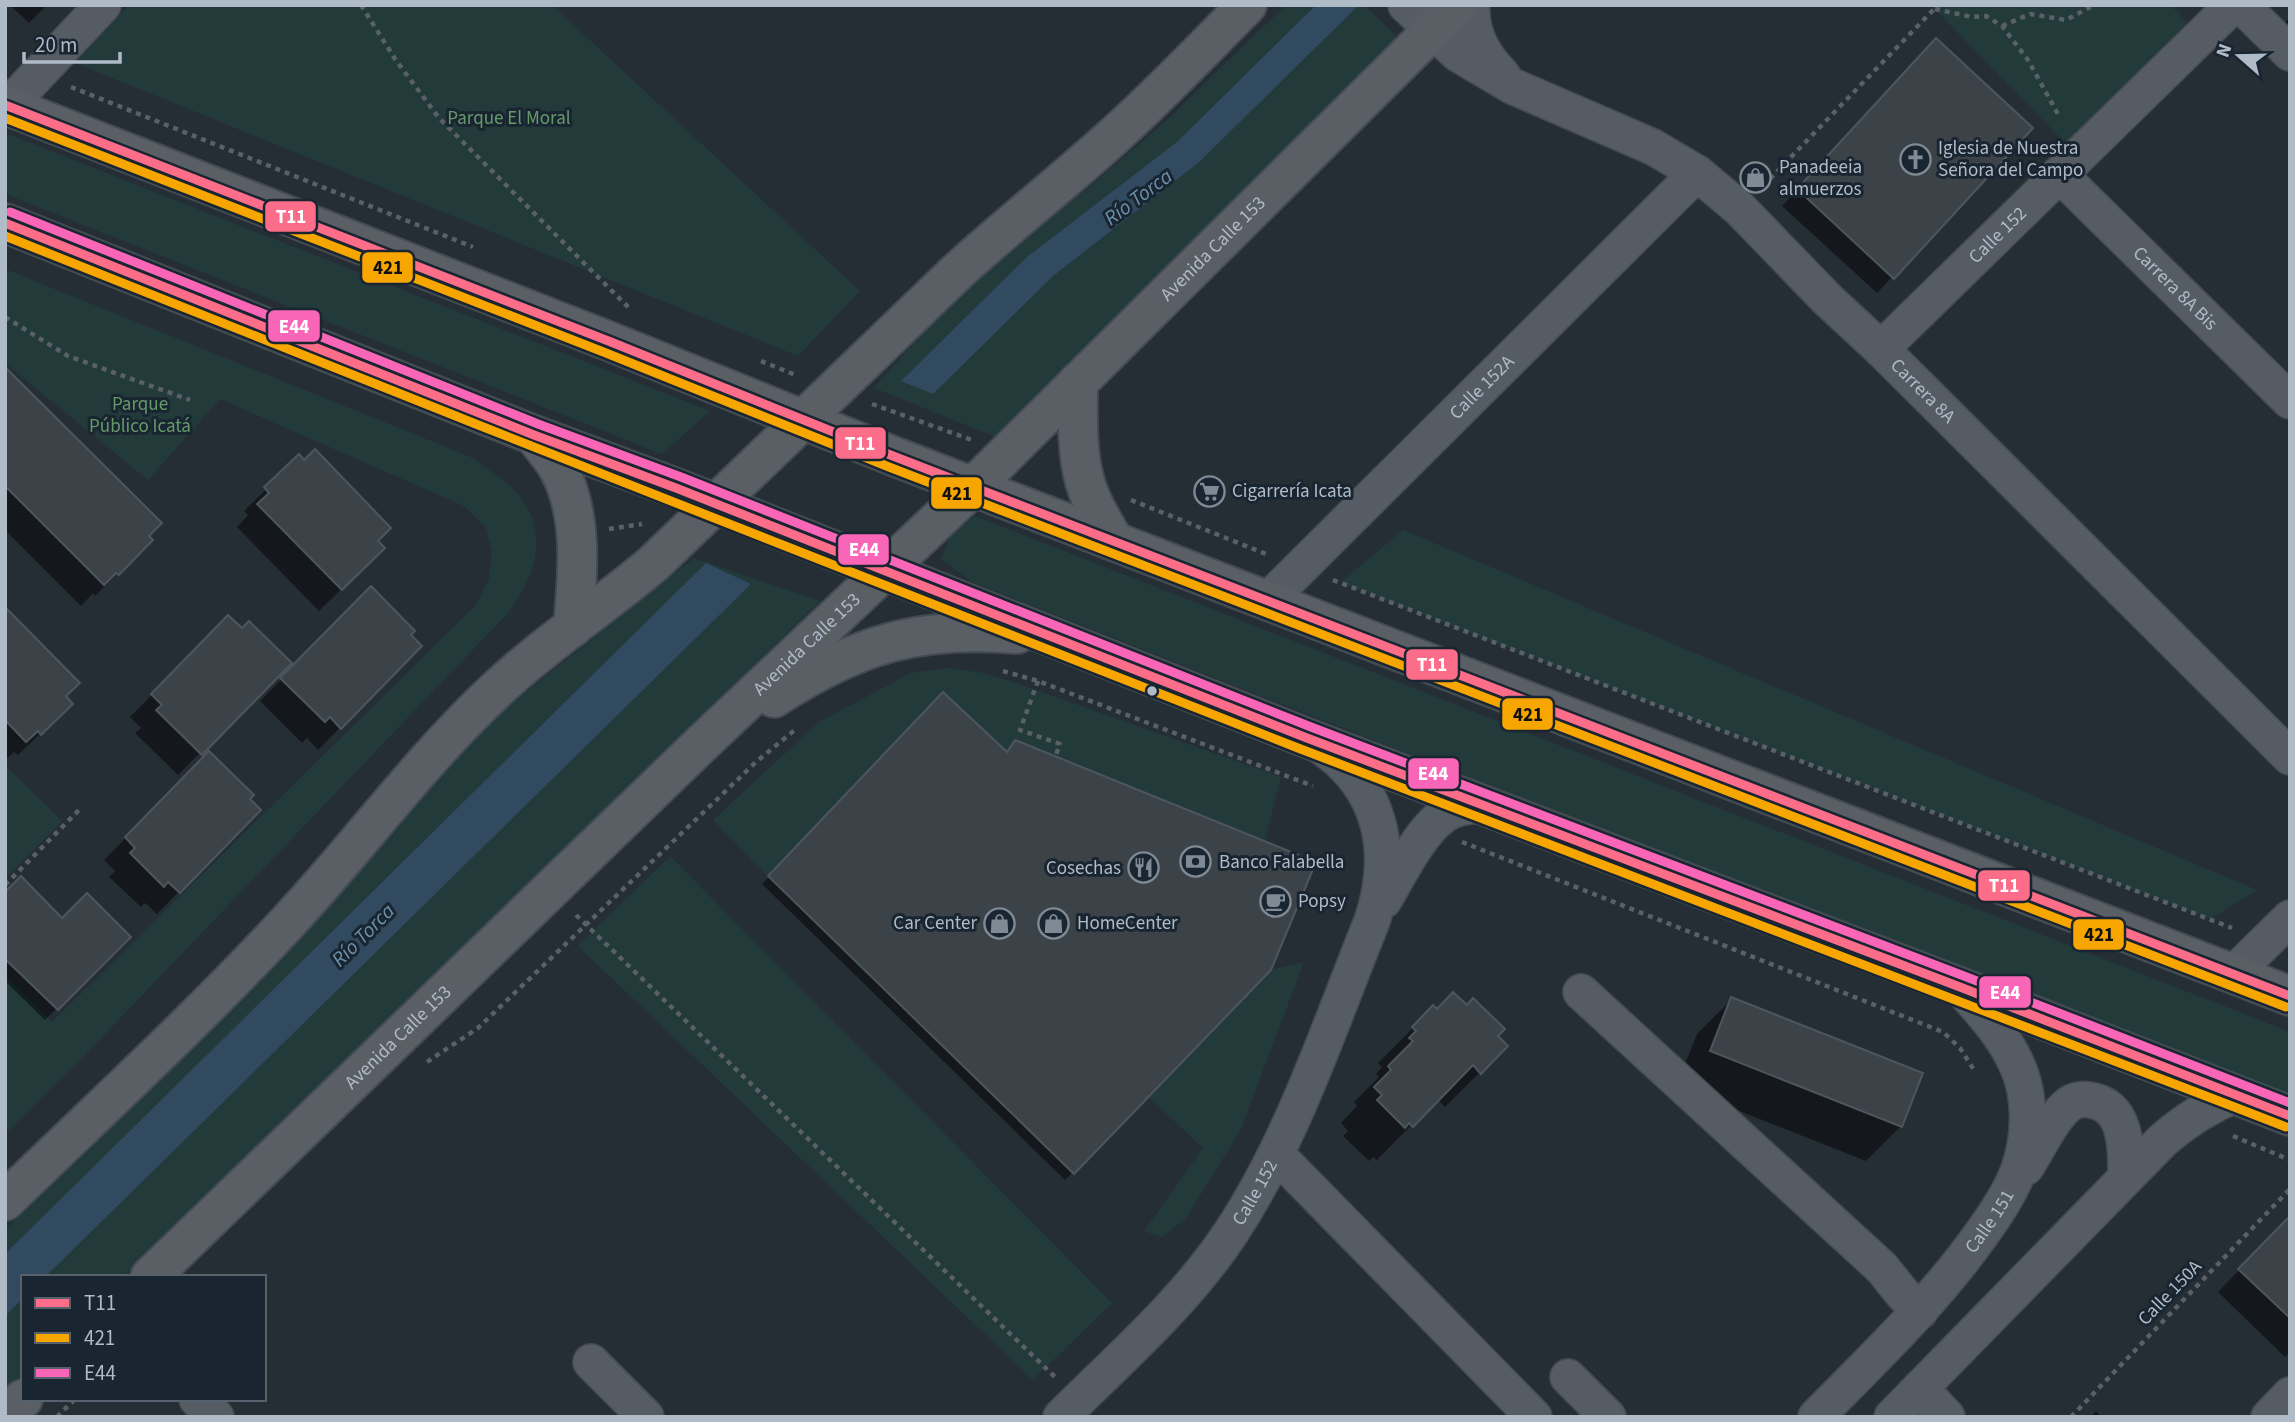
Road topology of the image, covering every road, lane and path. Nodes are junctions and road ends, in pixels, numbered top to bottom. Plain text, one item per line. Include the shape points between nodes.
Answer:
1 (103, 5) edge
2 (361, 5) edge
3 (1247, 5) edge
4 (1472, 5) edge
5 (2094, 5) edge
6 (2233, 5) edge
7 (2241, 5) edge
8 (1936, 7) edge
9 (1432, 14) edge
10 (2002, 26) junction
11 (2290, 53) edge
12 (38, 74) junction
13 (1512, 86) junction
14 (7, 105) edge
15 (2059, 116) dead end
16 (1697, 173) junction
17 (2059, 174) junction
18 (1740, 209) junction
19 (5, 223) edge
20 (475, 248) dead end
21 (617, 304) dead end
22 (630, 309) junction
23 (642, 314) dead end
24 (5, 317) edge
25 (1881, 349) junction
26 (751, 357) dead end
27 (1078, 382) junction
28 (834, 390) junction
29 (190, 400) dead end
30 (2290, 401) edge
31 (818, 425) junction
32 (534, 435) junction
33 (1007, 453) junction
34 (1085, 482) junction
35 (973, 487) junction
36 (729, 510) junction
37 (650, 523) dead end
38 (608, 529) dead end
39 (1114, 541) junction
40 (1300, 568) junction
41 (884, 571) junction
42 (1267, 601) junction
43 (573, 626) junction
44 (1054, 637) junction
45 (1038, 681) dead end
46 (804, 723) dead end
47 (1307, 738) junction
48 (696, 750) junction
49 (1055, 757) dead end
50 (2290, 757) edge
51 (1486, 806) junction
52 (79, 810) dead end
53 (5, 885) edge
54 (550, 890) junction
55 (1371, 921) junction
56 (586, 925) junction
57 (2278, 929) edge
58 (2234, 973) junction
59 (1960, 987) junction
60 (1581, 992) dead end
61 (2290, 996) edge
62 (417, 1068) dead end
63 (2237, 1094) junction
64 (2290, 1116) edge
65 (2233, 1136) dead end
66 (1277, 1155) junction
67 (2290, 1160) edge
68 (2126, 1176) junction
69 (2290, 1189) edge
70 (2005, 1198) junction
71 (5, 1201) edge
72 (152, 1275) edge
73 (1920, 1311) junction
74 (591, 1362) dead end
75 (1568, 1377) dead end
76 (1920, 1388) junction
77 (2290, 1395) edge
78 (21, 1401) edge
79 (73, 1401) edge
80 (199, 1401) edge
81 (1070, 1408) edge
82 (5, 1416) edge
83 (57, 1417) edge
84 (216, 1417) edge
85 (646, 1417) edge
86 (1534, 1417) edge
87 (1608, 1417) edge
88 (1816, 1417) edge
89 (1892, 1417) edge
90 (1947, 1417) edge
91 (2071, 1417) edge
92 (2269, 1417) edge

1 - 12 street
2 - 22 path via 439,118
3 - 28 main road via 1109,141 999,233
4 - 13 street, Carrera 8A via 1479,45
5 - 10 path via 2066,20 2030,14
6 - 17 street, Calle 152
7 - 11 street
8 - 10 path via 1986,16
8 - 18 path
9 - 13 street, Carrera 8A via 1458,54
9 - 27 main road, Avenida Calle 153
10 - 15 path via 2028,60
12 - 14 street
12 - 20 path
13 - 16 street, Carrera 8A via 1653,147
14 - 31 main road
16 - 18 street, Carrera 8A
16 - 40 street, Calle 152A
17 - 25 street, Calle 152
17 - 30 street, Carrera 8A Bis
18 - 25 street, Carrera 8A
19 - 32 main road
21 - 22 path
22 - 23 path
24 - 29 path via 68,356
25 - 50 street, Carrera 8A
26 - 28 path
27 - 33 main road, Avenida Calle 153
27 - 34 main road via 1079,452
28 - 31 main road
28 - 33 path
31 - 35 main road
31 - 36 main road
32 - 36 main road
32 - 43 main road via 557,466 573,516 577,543
33 - 35 main road, Avenida Calle 153
34 - 39 main road
34 - 40 path
35 - 39 main road
35 - 41 main road, Avenida Calle 153
36 - 41 main road
36 - 43 main road
37 - 38 path
39 - 42 main road
40 - 42 street, Calle 152A
40 - 57 path
41 - 44 main road
41 - 48 main road, Avenida Calle 153
42 - 58 main road
43 - 71 main road via 494,691 254,959
44 - 47 main road
44 - 48 main road via 957,631 886,643 828,665
45 - 49 path via 1020,730 1060,744
46 - 56 path
47 - 51 main road
47 - 55 street, Calle 152 via 1335,756 1357,780 1373,809 1384,865 1381,894
48 - 54 main road, Avenida Calle 153
51 - 55 street, Calle 152 via 1459,808 1436,821
51 - 59 main road
52 - 53 path
54 - 56 path
54 - 72 main road, Avenida Calle 153
55 - 66 street, Calle 152
56 - 62 path via 478,1028
56 - 81 path
57 - 58 street
58 - 61 main road
59 - 63 main road
59 - 70 street, Calle 151 via 1993,1023 2017,1065 2025,1091 2025,1146
60 - 73 street via 1882,1268
63 - 64 main road
63 - 68 street via 2187,1121
65 - 67 path
66 - 81 street, Calle 152 via 1229,1235 1175,1303
66 - 86 street
68 - 70 street via 2122,1125 2101,1102 2073,1101 2062,1110
68 - 76 street
69 - 91 path, Calle 150A
70 - 73 street, Calle 151 via 1961,1264
73 - 88 street, Calle 151
74 - 85 street
75 - 87 street
76 - 89 street
76 - 90 street
77 - 92 street
78 - 82 main road
79 - 83 path
80 - 84 street

